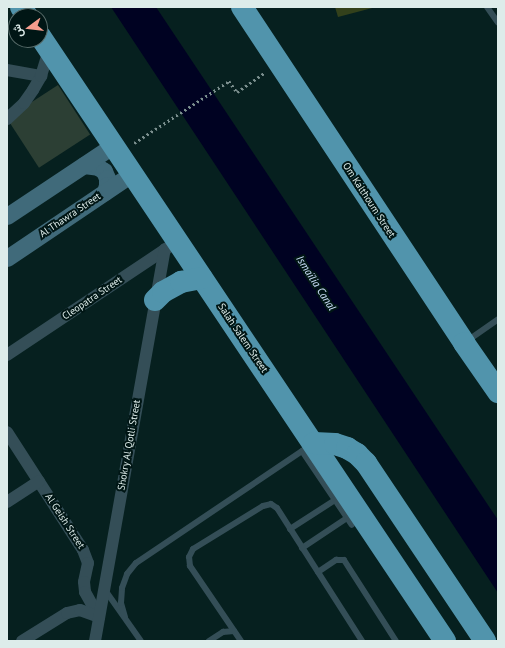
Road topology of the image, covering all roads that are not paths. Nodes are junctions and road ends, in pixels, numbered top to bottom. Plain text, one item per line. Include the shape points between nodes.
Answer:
1 (242, 7) edge
2 (487, 7) edge
3 (498, 23) edge
4 (48, 47) edge
5 (44, 48) edge
6 (7, 70) edge
7 (41, 76) junction
8 (7, 119) edge
9 (117, 149) junction
10 (84, 165) junction
11 (133, 173) junction
12 (105, 192) junction
13 (7, 216) edge
14 (171, 245) junction
15 (7, 258) edge
16 (202, 278) junction
17 (155, 300) junction
18 (498, 319) edge
19 (464, 343) junction
20 (7, 355) edge
21 (498, 392) edge
22 (7, 432) edge
23 (308, 447) junction
24 (39, 481) junction
25 (335, 500) junction
26 (7, 502) edge
27 (347, 518) junction
28 (352, 525) dead end
29 (290, 529) junction
30 (302, 548) junction
31 (318, 572) junction
32 (104, 588) junction
33 (100, 617) junction
34 (124, 617) junction
35 (234, 631) junction
36 (22, 641) edge
37 (95, 641) edge
38 (141, 641) edge
39 (209, 641) edge
40 (240, 641) edge
41 (362, 641) edge
42 (396, 641) edge
43 (446, 641) edge
44 (485, 641) edge

1 - 19 highway, Om Kalthoum Street
2 - 3 lane
4 - 9 highway, Salah Salem Street
5 - 7 street
6 - 7 street
7 - 8 street via 24,103
9 - 10 street
9 - 11 highway, Salah Salem Street
10 - 12 street via 98,167 104,172 107,185
10 - 13 street
11 - 12 street, Al Thawra Street
11 - 14 highway, Salah Salem Street
12 - 15 street, Al Thawra Street
14 - 16 highway, Salah Salem Street
14 - 17 street, Shokry Al Qotli Street
14 - 20 street, Cleopatra Street
16 - 17 highway via 176,284 162,292
16 - 23 highway, Salah Salem Street
17 - 32 street, Shokry Al Qotli Street
18 - 19 lane
19 - 21 highway, Om Kalthoum Street
22 - 24 street, Al Geish Street
23 - 25 lane
23 - 34 lane via 136,563 127,574 122,588
23 - 43 highway, Salah Salem Street
23 - 44 highway via 335,444 357,454 366,463
24 - 26 street
24 - 33 street, Al Geish Street via 83,550 88,563 84,582 85,592
25 - 27 lane
25 - 29 lane
27 - 28 lane
27 - 30 lane
29 - 30 lane
29 - 35 lane via 274,506 267,504 190,553 190,566
30 - 31 lane
31 - 41 lane
31 - 42 lane via 336,560 344,560
32 - 33 street, Shokry Al Qotli Street
32 - 34 lane
33 - 36 street via 80,610 67,612
33 - 37 street, Shokry Al Qotli Street
34 - 38 lane
35 - 39 lane via 223,632
35 - 40 lane

